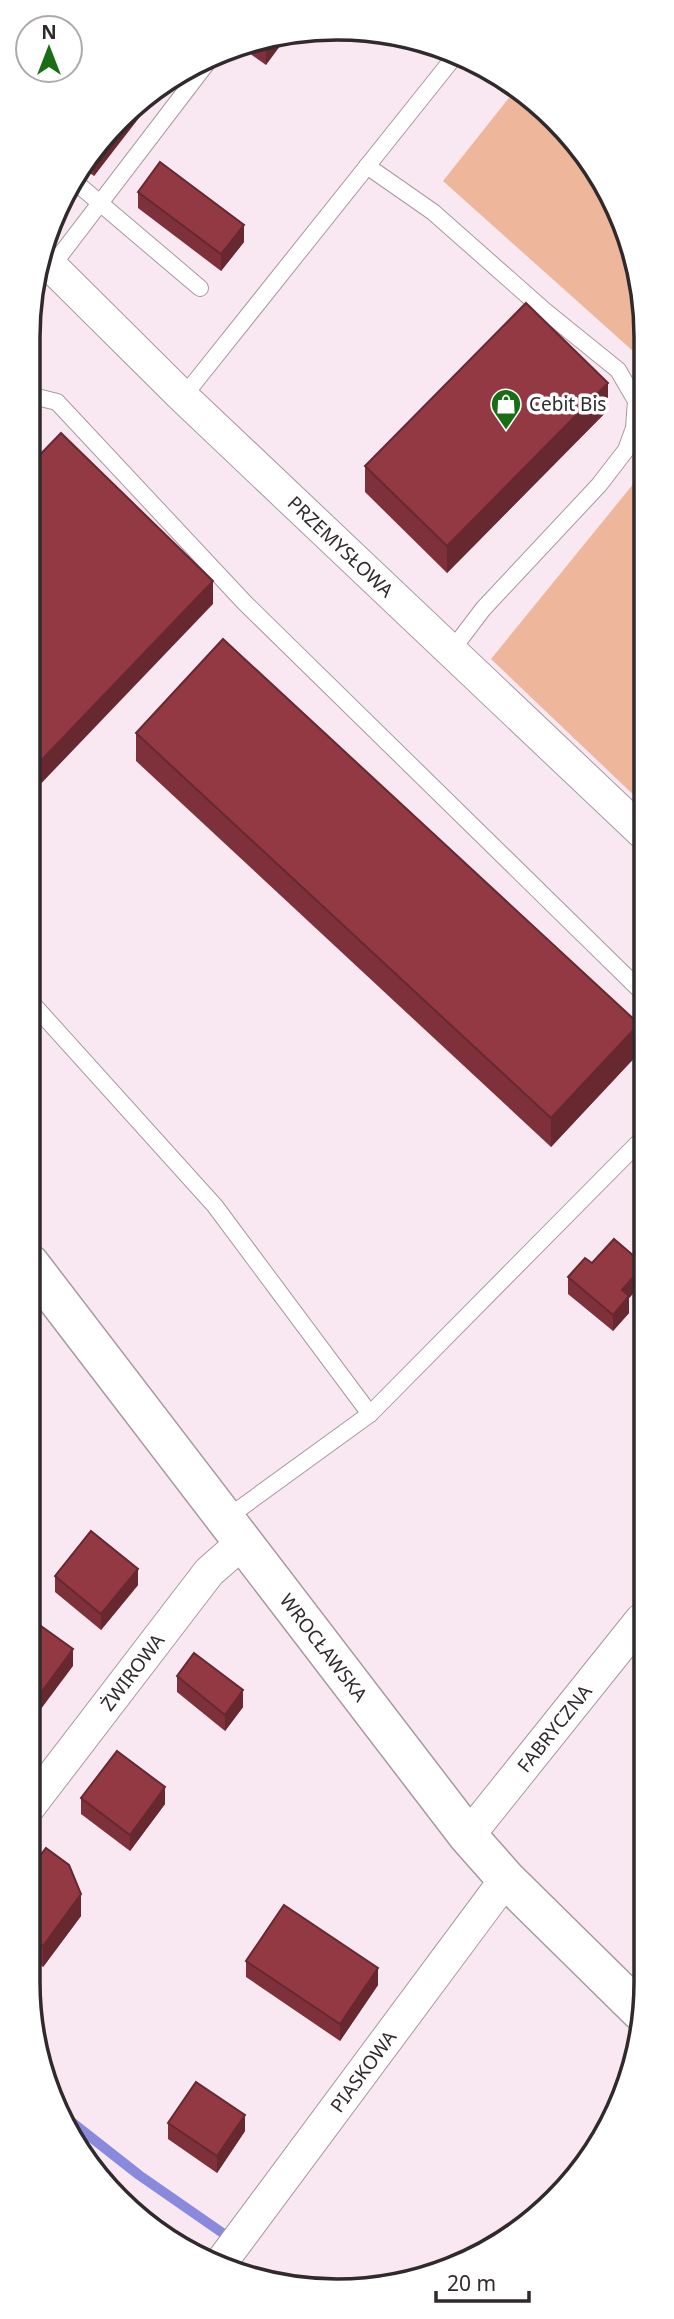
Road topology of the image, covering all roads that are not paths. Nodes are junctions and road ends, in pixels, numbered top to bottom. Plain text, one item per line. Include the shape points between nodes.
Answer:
1 (450, 63) edge
2 (197, 76) edge
3 (367, 166) junction
4 (81, 187) edge
5 (101, 202) junction
6 (51, 256) edge
7 (49, 263) edge
8 (200, 288) dead end
9 (183, 397) junction
10 (40, 398) edge
11 (634, 398) edge
12 (634, 428) edge
13 (452, 650) junction
14 (634, 824) edge
15 (634, 984) edge
16 (40, 1012) edge
17 (634, 1147) edge
18 (40, 1277) edge
19 (370, 1413) junction
20 (233, 1532) junction
21 (634, 1629) edge
22 (40, 1793) edge
23 (468, 1836) junction
24 (506, 1880) junction
25 (633, 2004) edge
26 (225, 2257) edge

1 - 3 lane
2 - 5 lane
3 - 9 lane
3 - 11 lane via 433,212 618,370
4 - 5 lane
5 - 6 lane
5 - 8 lane
7 - 9 street, PRZEMYSŁOWA
9 - 13 street, PRZEMYSŁOWA
10 - 15 lane via 57,402 245,603
12 - 13 lane via 626,450 599,485 483,609
13 - 14 street, PRZEMYSŁOWA
16 - 19 lane via 215,1206
17 - 19 lane
18 - 20 main road, WROCŁAWSKA
19 - 20 lane
20 - 22 street, ŻWIROWA via 209,1572
20 - 23 main road, WROCŁAWSKA
21 - 23 street, FABRYCZNA
23 - 24 main road, WROCŁAWSKA
24 - 25 main road, WROCŁAWSKA
24 - 26 street, PIASKOWA

